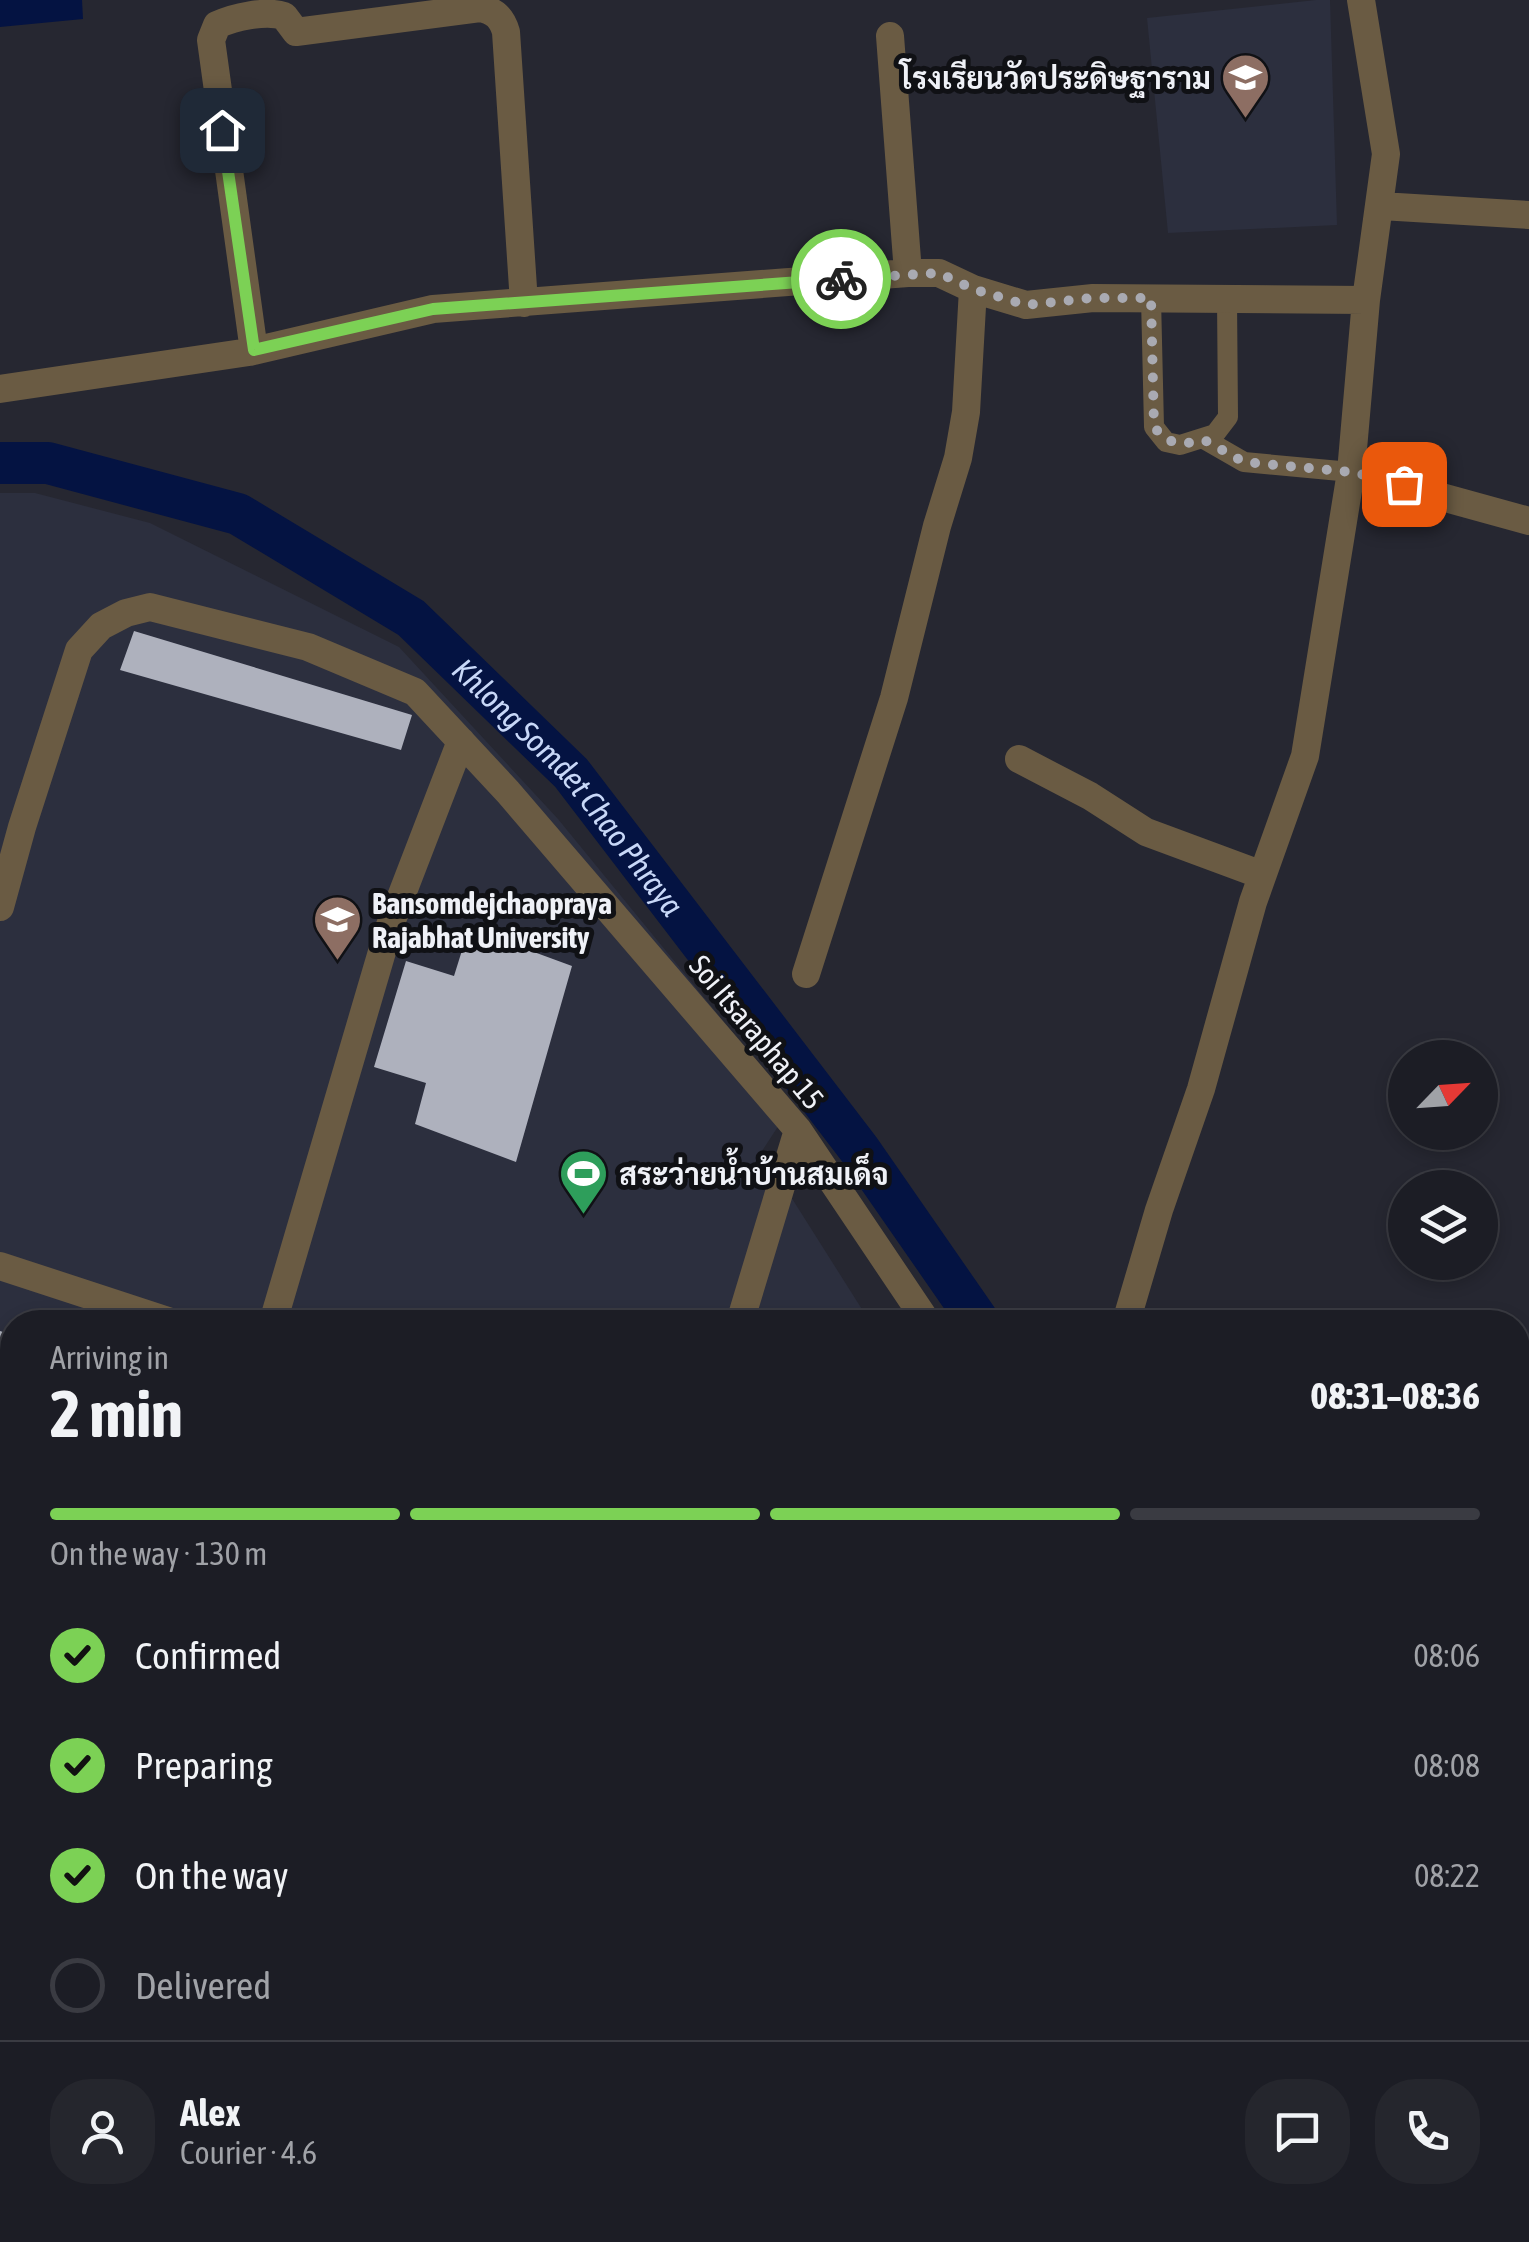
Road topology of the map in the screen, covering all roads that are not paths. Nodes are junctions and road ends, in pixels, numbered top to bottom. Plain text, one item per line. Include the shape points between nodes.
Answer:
1 (1361, 0) edge
2 (890, 36) dead end
3 (1381, 206) junction
4 (1529, 215) edge
5 (908, 273) junction
6 (973, 289) junction
7 (1151, 298) junction
8 (1227, 299) junction
9 (1366, 300) junction
10 (524, 303) junction
11 (254, 350) junction
12 (0, 389) edge
13 (1204, 440) junction
14 (1351, 472) junction
15 (1529, 522) edge
16 (460, 741) junction
17 (1019, 759) dead end
18 (1262, 875) junction
19 (0, 907) edge
20 (806, 974) dead end
21 (798, 1130) junction
22 (0, 1266) edge
23 (134, 1310) edge
24 (276, 1310) edge
25 (744, 1310) edge
26 (919, 1310) edge
27 (1129, 1310) edge

1 - 3 street via 1386,154
2 - 5 street
3 - 4 street
3 - 9 street
5 - 6 street via 939,273
5 - 10 street
6 - 7 street via 1026,305
6 - 20 street via 958,458 894,698
7 - 8 street
7 - 13 lane via 1154,427 1166,442
8 - 9 street
8 - 13 lane via 1228,417
9 - 14 street
10 - 11 street via 433,309
10 - 11 street via 506,32 492,11 296,32 279,13 225,21 214,30 212,55
11 - 12 street
13 - 14 lane via 1244,462
14 - 15 street
14 - 18 street via 1306,756
16 - 19 street, Soi Itsaraphap 15 via 415,692 308,647 150,606 126,613 101,626 79,650
16 - 21 street, Soi Itsaraphap 15
16 - 24 street via 389,928
17 - 18 street via 1146,832
18 - 27 street
21 - 25 street
21 - 26 street, Soi Itsaraphap 15
22 - 23 street

